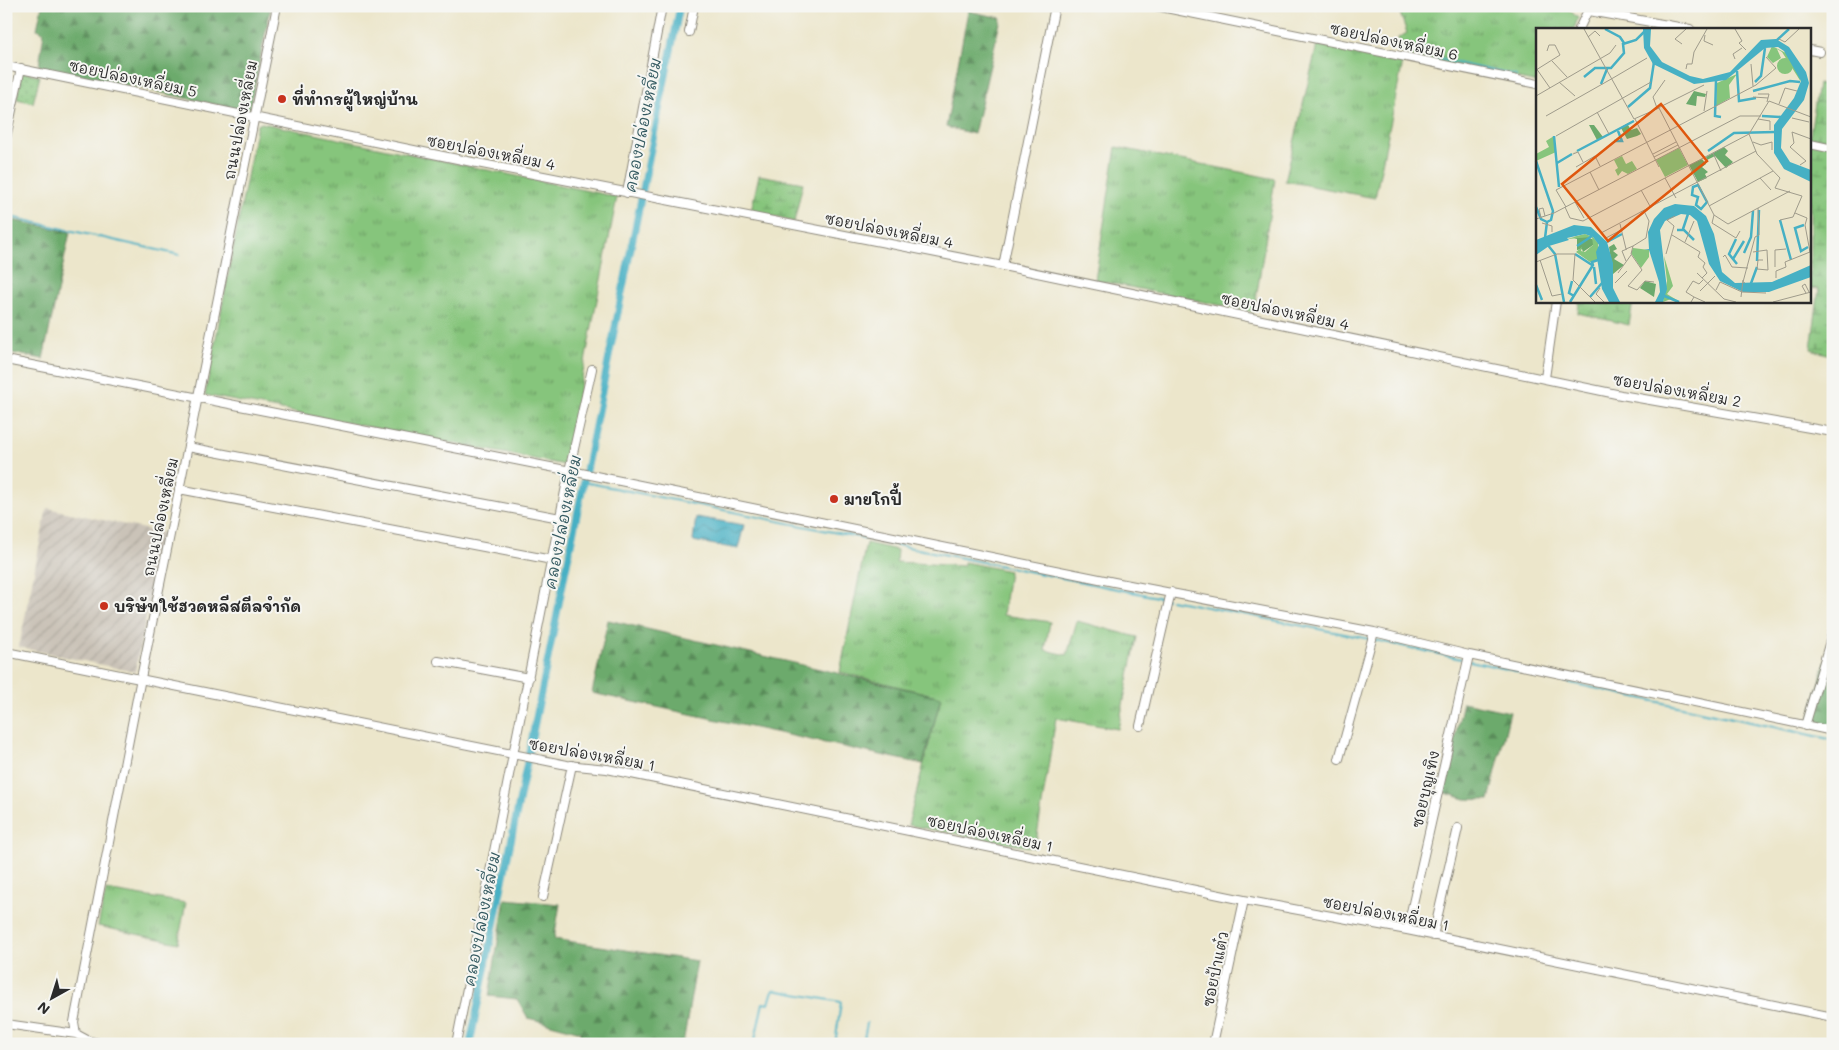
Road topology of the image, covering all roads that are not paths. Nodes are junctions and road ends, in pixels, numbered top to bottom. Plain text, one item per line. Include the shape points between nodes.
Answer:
1 (277, 6) edge
2 (662, 6) edge
3 (694, 6) edge
4 (1055, 6) edge
5 (1157, 6) edge
6 (1590, 8) edge
7 (1580, 28) edge
8 (1685, 28) edge
9 (689, 32) dead end
10 (1812, 50) edge
11 (1820, 52) dead end
12 (6, 66) edge
13 (21, 68) junction
14 (1536, 84) edge
15 (253, 118) junction
16 (6, 138) edge
17 (1812, 144) edge
18 (1833, 149) edge
19 (627, 193) junction
20 (1003, 266) junction
21 (1556, 302) edge
22 (6, 360) edge
23 (592, 370) dead end
24 (1518, 373) joint
25 (1545, 378) junction
26 (198, 398) junction
27 (1833, 432) edge
28 (188, 447) junction
29 (569, 471) junction
30 (179, 489) junction
31 (560, 518) junction
32 (552, 560) junction
33 (1170, 597) junction
34 (1833, 631) edge
35 (1374, 632) junction
36 (6, 652) edge
37 (1469, 655) junction
38 (438, 661) dead end
39 (141, 678) junction
40 (529, 678) junction
41 (1140, 726) dead end
42 (1805, 726) junction
43 (1833, 731) edge
44 (513, 754) junction
45 (1339, 758) dead end
46 (572, 765) junction
47 (1458, 828) dead end
48 (543, 897) dead end
49 (1244, 900) junction
50 (1407, 930) junction
51 (1434, 936) junction
52 (1833, 1017) edge
53 (6, 1024) edge
54 (79, 1039) edge
55 (104, 1044) edge
56 (456, 1044) edge
57 (1213, 1044) edge

1 - 15 street, ถนนปล่องเหลี่ยม
2 - 19 street
3 - 9 street
4 - 20 street
5 - 14 street, ซอยปล่องเหลี่ยม 6
6 - 7 street
6 - 8 street
10 - 11 street
12 - 13 street, ซอยปล่องเหลี่ยม 5
13 - 15 street, ซอยปล่องเหลี่ยม 5
13 - 16 street
15 - 19 street, ซอยปล่องเหลี่ยม 4
15 - 26 street, ถนนปล่องเหลี่ยม
17 - 18 street
19 - 20 street, ซอยปล่องเหลี่ยม 4
20 - 24 street, ซอยปล่องเหลี่ยม 4
21 - 25 street
22 - 26 street
23 - 29 street
24 - 25 street, ซอยปล่องเหลี่ยม 2
25 - 27 street, ซอยปล่องเหลี่ยม 2 via 1621,395
26 - 28 street, ถนนปล่องเหลี่ยม
26 - 29 street
28 - 30 street, ถนนปล่องเหลี่ยม
28 - 31 street
29 - 31 street
29 - 33 street via 1095,578
30 - 32 street
30 - 39 street, ถนนปล่องเหลี่ยม
31 - 32 street
32 - 40 street
33 - 35 street
33 - 41 street
34 - 42 street
35 - 37 street
35 - 45 street
36 - 39 street, ซอยปล่องเหลี่ยม 1
37 - 42 street
37 - 50 street, ซอยบุญเทิง
38 - 40 street
39 - 44 street, ซอยปล่องเหลี่ยม 1
39 - 54 street, ถนนปล่องเหลี่ยม via 74,1022
40 - 44 street
42 - 43 street
44 - 46 street, ซอยปล่องเหลี่ยม 1
44 - 56 street
46 - 48 street
46 - 49 street, ซอยปล่องเหลี่ยม 1 via 607,769
47 - 51 street
49 - 50 street, ซอยปล่องเหลี่ยม 1
49 - 57 street, ซอยป้าแต๋ว
50 - 51 street, ซอยปล่องเหลี่ยม 1
51 - 52 street, ซอยปล่องเหลี่ยม 1
53 - 54 street
54 - 55 street

